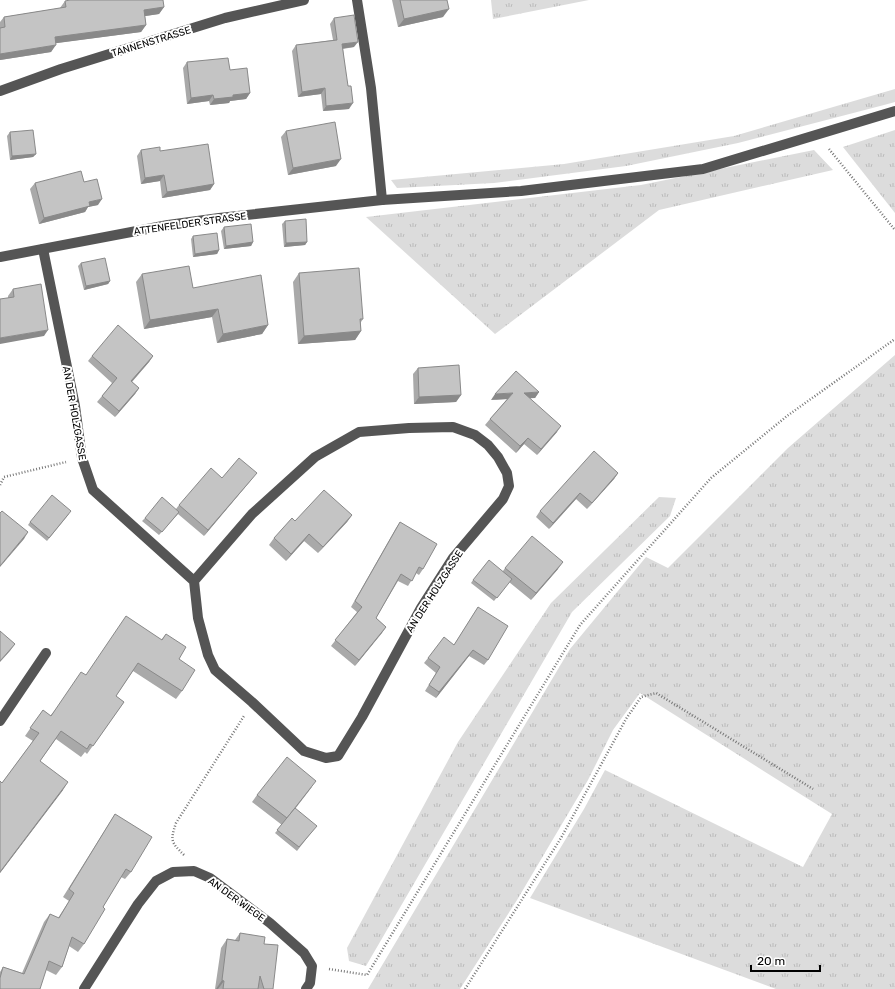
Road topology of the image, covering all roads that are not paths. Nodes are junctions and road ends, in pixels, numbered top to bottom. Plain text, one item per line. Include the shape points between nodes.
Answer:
1 (304, 0) edge
2 (357, 0) edge
3 (0, 91) edge
4 (895, 111) edge
5 (382, 200) junction
6 (42, 249) junction
7 (0, 257) edge
8 (194, 581) junction
9 (46, 653) dead end
10 (0, 721) edge
11 (84, 989) edge
12 (306, 989) edge

1 - 3 street, TANNENSTRASSE via 225,18
2 - 5 street
4 - 5 street, ATTENFELDER STRASSE via 703,169 521,191
5 - 6 street, ATTENFELDER STRASSE via 168,225
6 - 7 street, ATTENFELDER STRASSE
6 - 8 street, AN DER HOLZGASSE via 75,406 82,458 93,490
8 - 8 street, AN DER HOLZGASSE via 198,618 215,670 304,751 326,758 338,756 362,717 420,608 453,558 503,499 509,486 507,473 488,445 475,434 453,427 359,432 315,457 252,514
9 - 10 street
11 - 12 street, AN DER WIEGE via 138,904 156,881 173,872 194,871 210,878 270,923 304,953 312,966 310,983

